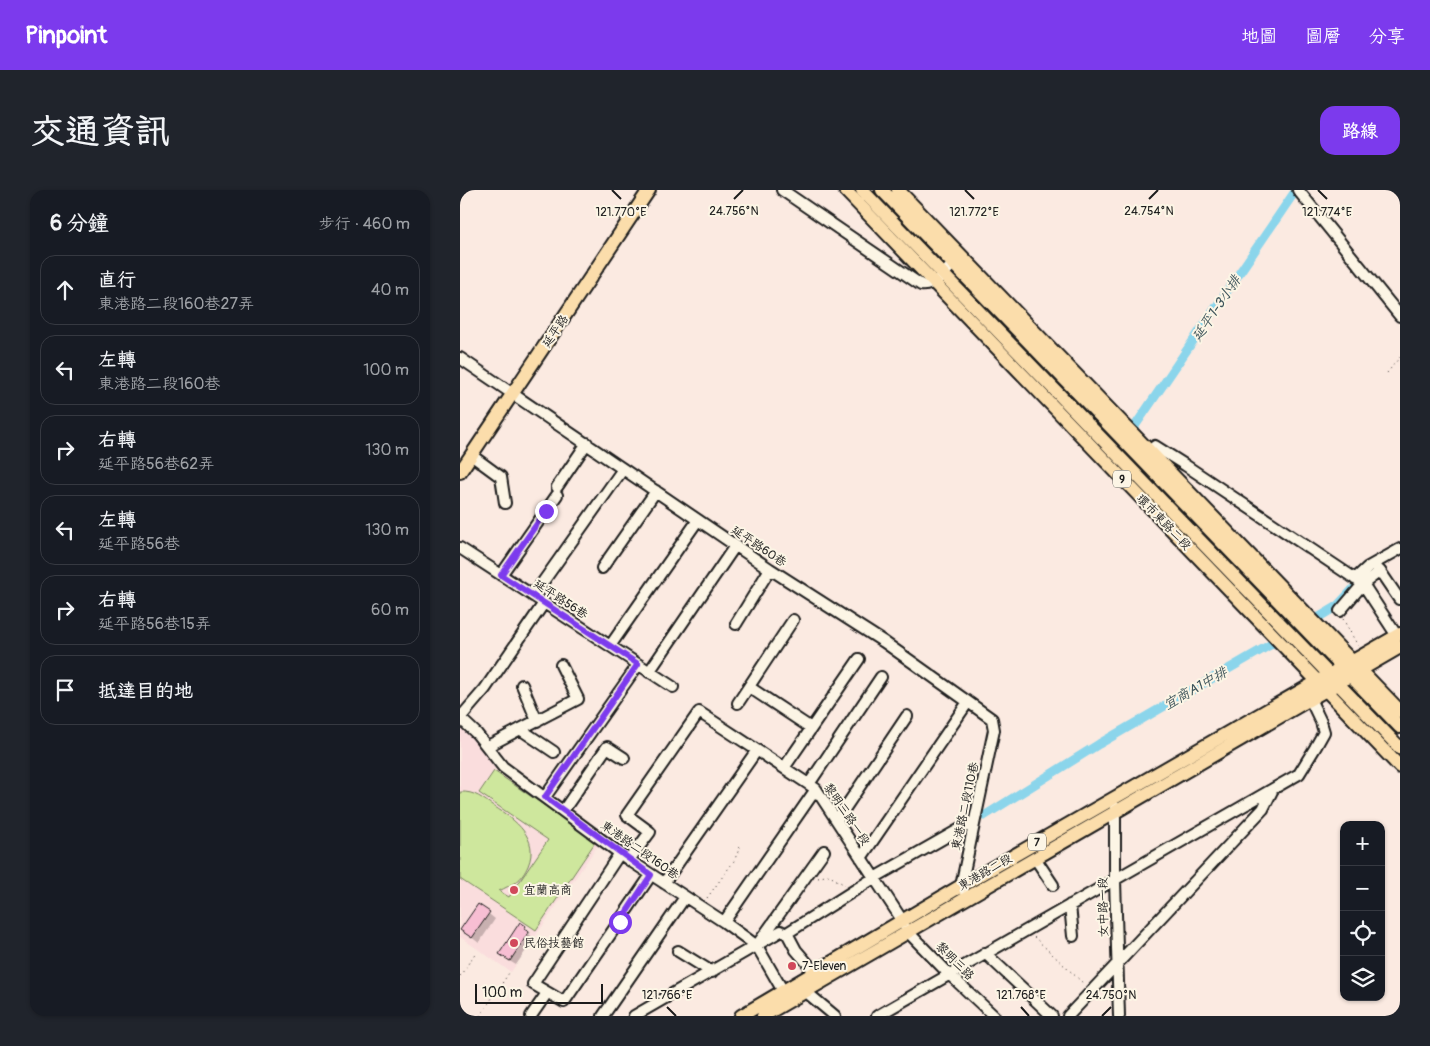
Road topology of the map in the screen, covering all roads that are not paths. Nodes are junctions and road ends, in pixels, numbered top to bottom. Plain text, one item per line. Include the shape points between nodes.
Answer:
1 (649, 190) edge
2 (782, 190) edge
3 (845, 190) edge
4 (862, 190) edge
5 (882, 190) edge
6 (898, 190) edge
7 (1298, 190) edge
8 (957, 259) junction
9 (938, 278) junction
10 (1400, 316) edge
11 (460, 358) edge
12 (513, 393) junction
13 (587, 444) junction
14 (1145, 454) junction
15 (471, 455) junction
16 (1130, 468) junction
17 (623, 469) junction
18 (460, 472) edge
19 (1121, 478) junction
20 (656, 491) junction
21 (504, 503) dead end
22 (698, 520) junction
23 (736, 546) junction
24 (460, 548) edge
25 (1400, 549) edge
26 (602, 568) dead end
27 (770, 569) junction
28 (501, 575) junction
29 (1359, 582) junction
30 (533, 596) junction
31 (1399, 599) edge
32 (544, 603) junction
33 (1340, 611) road end
34 (793, 620) dead end
35 (736, 624) dead end
36 (1399, 639) edge
37 (610, 646) junction
38 (860, 659) dead end
39 (638, 664) junction
40 (561, 665) dead end
41 (1346, 671) junction
42 (649, 672) junction
43 (880, 677) dead end
44 (522, 685) dead end
45 (1321, 686) junction
46 (673, 687) dead end
47 (748, 687) junction
48 (1310, 699) junction
49 (968, 702) junction
50 (738, 703) dead end
51 (908, 716) dead end
52 (460, 718) edge
53 (992, 719) joint
54 (1399, 719) edge
55 (537, 721) junction
56 (811, 728) junction
57 (520, 729) junction
58 (1384, 731) junction
59 (1374, 740) junction
60 (488, 746) junction
61 (1400, 748) edge
62 (756, 750) junction
63 (554, 752) dead end
64 (624, 758) dead end
65 (1400, 767) edge
66 (784, 768) junction
67 (813, 787) junction
68 (1273, 789) junction
69 (545, 797) junction
70 (1116, 797) junction
71 (563, 811) junction
72 (1115, 812) junction
73 (837, 820) junction
74 (974, 821) junction
75 (824, 850) dead end
76 (620, 853) junction
77 (861, 858) junction
78 (1035, 858) junction
79 (629, 860) junction
80 (651, 875) junction
81 (874, 878) junction
82 (1115, 880) junction
83 (664, 883) junction
84 (1053, 885) dead end
85 (964, 891) junction
86 (685, 897) junction
87 (1070, 905) junction
88 (724, 922) junction
89 (905, 926) junction
90 (781, 931) dead end
91 (1073, 936) dead end
92 (757, 946) junction
93 (678, 951) dead end
94 (985, 953) junction
95 (1117, 964) junction
96 (712, 972) junction
97 (815, 972) junction
98 (949, 974) junction
99 (782, 991) junction
100 (805, 991) junction
101 (547, 993) junction
102 (531, 1016) edge
103 (603, 1016) edge
104 (634, 1016) edge
105 (741, 1016) edge
106 (763, 1016) edge
107 (835, 1016) edge
108 (877, 1016) edge
109 (994, 1016) edge
110 (1052, 1016) edge
111 (1068, 1016) edge
112 (1119, 1016) edge

1 - 12 main road, 延平路
2 - 9 street via 921,285 928,286
3 - 9 main road, 環市東路二段 / 9
4 - 9 main road, 環市東路二段 / 9
5 - 8 main road, 環市東路二段 / 9
6 - 8 main road, 環市東路二段 / 9
7 - 10 street
8 - 9 street
8 - 14 main road, 環市東路二段 / 9
9 - 16 main road, 環市東路二段 / 9
9 - 19 main road, 環市東路二段 / 9
11 - 12 street, 延平路60巷
12 - 13 street, 延平路60巷
12 - 15 main road, 延平路
13 - 17 street, 延平路60巷
13 - 28 street
14 - 16 main road
14 - 29 street via 1155,446
14 - 41 main road, 環市東路二段 / 9
15 - 18 main road, 延平路
15 - 21 street via 501,477
16 - 19 main road
16 - 41 main road, 環市東路二段 / 9
17 - 20 street, 延平路60巷
17 - 30 street
19 - 45 main road, 環市東路二段 / 9
20 - 22 street, 延平路60巷
20 - 26 street
22 - 23 street, 延平路60巷
22 - 37 street
23 - 27 street, 延平路60巷
23 - 42 street
24 - 28 street, 延平路56巷
25 - 29 street via 1368,567
27 - 35 street
27 - 49 street, 延平路60巷 via 884,642
28 - 30 street, 延平路56巷
29 - 31 street via 1380,571
29 - 33 street
29 - 36 street
30 - 32 street, 延平路56巷
32 - 37 street, 延平路56巷
32 - 52 street via 485,689
34 - 47 street
36 - 41 main road, 7
37 - 39 street, 延平路56巷
38 - 56 street
39 - 42 street, 延平路56巷
39 - 69 street
40 - 55 street via 578,699
41 - 45 main road, 東港路二段 / 7
41 - 54 main road, 環市東路二段 / 9
41 - 58 main road, 環市東路二段 / 9
42 - 46 street, 延平路56巷
43 - 67 street
44 - 55 street
45 - 48 main road, 東港路二段 / 7
45 - 59 main road, 環市東路二段 / 9
45 - 70 main road, 東港路二段 / 7
47 - 50 street
47 - 56 street
48 - 68 street via 1324,732 1299,774
48 - 72 main road, 東港路二段 / 7
49 - 53 street, 延平路60巷
49 - 77 street
51 - 73 street
52 - 60 street, 東港路二段160巷
53 - 74 street, 東港路二段110巷 via 994,730
54 - 58 street
55 - 57 street
56 - 66 street
57 - 60 street
57 - 63 street
58 - 59 street
58 - 61 main road, 環市東路二段 / 9
59 - 65 main road, 環市東路二段 / 9
60 - 69 street, 東港路二段160巷 via 503,767
62 - 66 street, 黎明三路一段
62 - 79 street, 黎明三路一段 via 699,712 627,815 650,832
62 - 83 street
64 - 71 street via 607,747
66 - 67 street, 黎明三路一段
67 - 73 street, 黎明三路一段
67 - 88 street
68 - 82 street
68 - 95 street via 1263,809
69 - 71 street, 東港路二段160巷
70 - 72 street, 女中路一段
70 - 85 main road, 東港路二段 / 7
71 - 76 street, 東港路二段160巷
72 - 78 main road, 東港路二段 / 7
72 - 82 street, 女中路一段
73 - 77 street, 黎明三路一段
74 - 81 street
74 - 85 street, 東港路二段110巷
75 - 92 street
76 - 79 street, 東港路二段160巷
76 - 101 street via 533,984
77 - 81 street, 黎明三路一段
78 - 84 street
78 - 85 main road, 東港路二段 / 7
79 - 80 street, 東港路二段160巷
80 - 83 street, 東港路二段160巷
80 - 101 street via 564,1002
81 - 89 street, 黎明三路一段
81 - 97 street via 787,933 796,950
82 - 87 street
82 - 95 street, 女中路一段
83 - 86 street, 東港路二段160巷
85 - 89 main road, 東港路二段 / 7
86 - 88 street, 東港路二段160巷
86 - 103 street
87 - 91 street
87 - 94 street
88 - 92 street, 東港路二段160巷
89 - 97 main road, 東港路二段 / 7
89 - 98 street, 黎明三路
89 - 100 main road, 東港路二段 / 7
90 - 92 street
92 - 96 street
92 - 99 street, 東港路二段160巷
93 - 96 street
94 - 98 street
94 - 110 street
95 - 111 street
95 - 112 street, 女中路一段
96 - 104 street
97 - 99 main road, 東港路二段 / 7
97 - 100 street
98 - 108 street
98 - 109 street, 黎明三路
99 - 100 street
99 - 105 main road, 東港路二段 / 7
100 - 106 main road, 東港路二段 / 7
100 - 107 street
101 - 102 street

